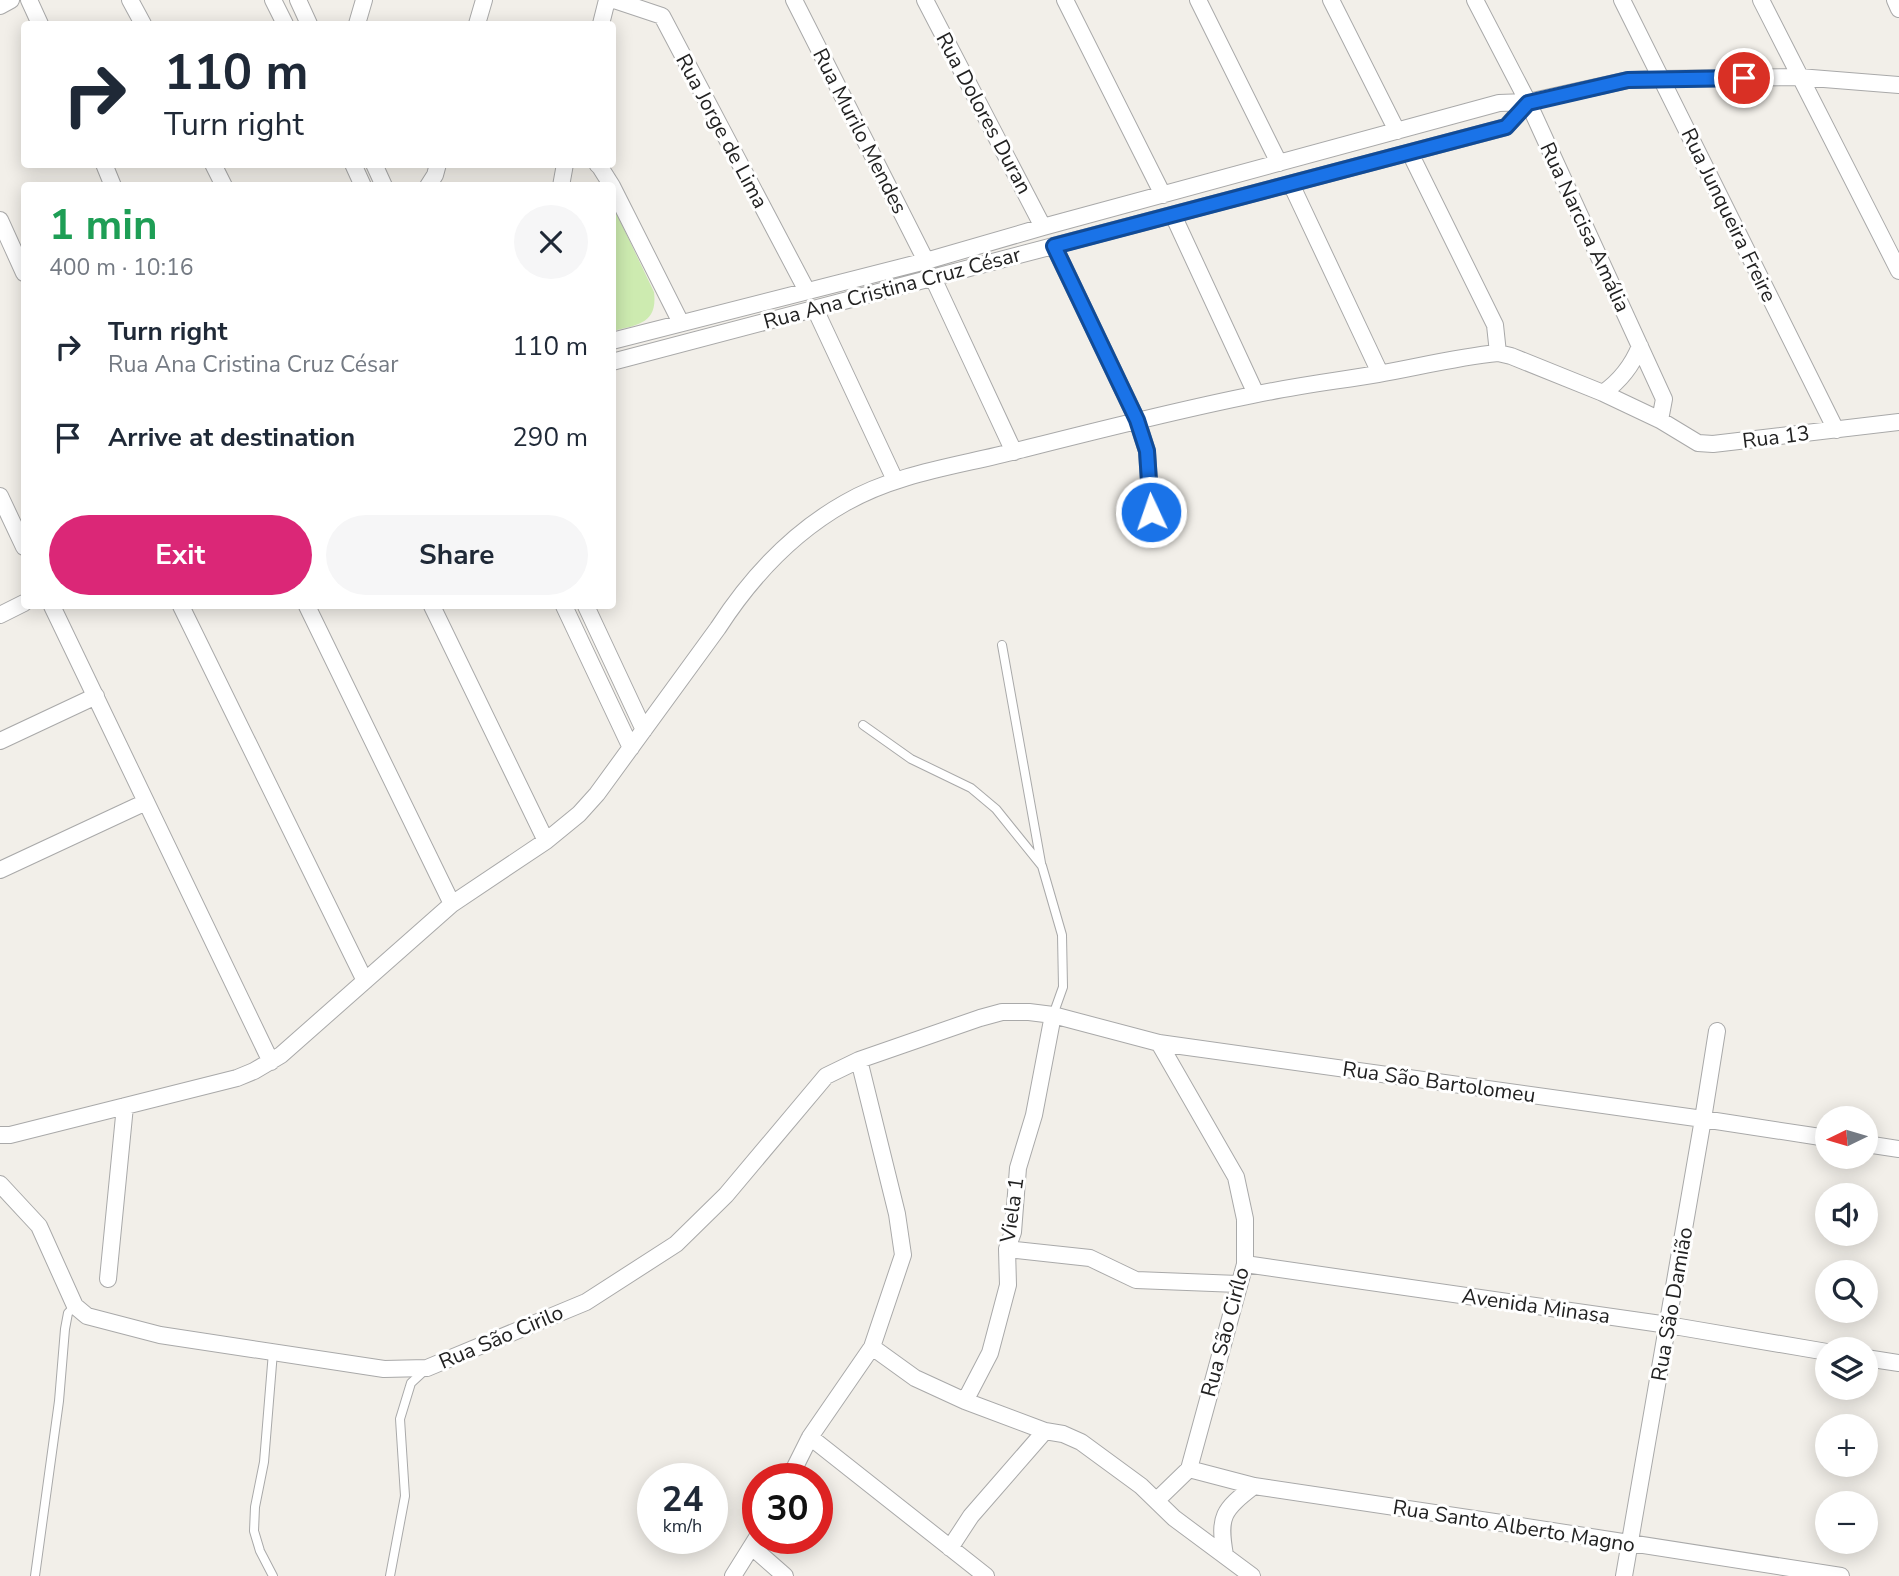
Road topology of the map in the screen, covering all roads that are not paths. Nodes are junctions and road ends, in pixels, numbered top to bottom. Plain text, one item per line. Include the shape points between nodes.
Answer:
1 (11, 0) edge
2 (29, 0) edge
3 (130, 0) edge
4 (273, 0) edge
5 (298, 0) edge
6 (364, 0) edge
7 (484, 0) edge
8 (607, 0) edge
9 (614, 0) edge
10 (794, 0) edge
11 (925, 0) edge
12 (1065, 0) edge
13 (1198, 0) edge
14 (1331, 0) edge
15 (1475, 0) edge
16 (1622, 0) edge
17 (1761, 0) edge
18 (1895, 0) edge
19 (0, 6) edge
20 (660, 8) edge
21 (1899, 9) edge
22 (39, 21) edge
23 (141, 21) edge
24 (284, 21) edge
25 (308, 21) edge
26 (358, 21) edge
27 (478, 21) edge
28 (602, 21) edge
29 (1799, 78) junction
30 (1662, 79) junction
31 (1899, 85) edge
32 (1528, 103) junction
33 (1396, 131) junction
34 (1410, 153) junction
35 (1279, 163) junction
36 (1291, 184) junction
37 (616, 192) edge
38 (1163, 195) junction
39 (1173, 215) junction
40 (0, 220) edge
41 (1043, 227) junction
42 (1054, 246) junction
43 (926, 261) junction
44 (21, 266) edge
45 (1899, 271) edge
46 (933, 278) junction
47 (807, 291) junction
48 (816, 309) junction
49 (681, 323) junction
50 (616, 340) edge
51 (1640, 346) junction
52 (1498, 353) junction
53 (616, 361) edge
54 (1380, 373) junction
55 (1603, 393) junction
56 (1256, 394) junction
57 (1137, 420) junction
58 (1660, 420) junction
59 (1899, 422) edge
60 (1836, 430) junction
61 (1014, 452) junction
62 (895, 480) junction
63 (0, 496) edge
64 (1151, 512) dead end
65 (21, 541) edge
66 (21, 604) edge
67 (53, 609) edge
68 (182, 609) edge
69 (308, 609) edge
70 (433, 609) edge
71 (565, 609) edge
72 (587, 609) edge
73 (0, 615) edge
74 (1002, 645) dead end
75 (96, 696) junction
76 (863, 725) dead end
77 (644, 730) junction
78 (0, 741) edge
79 (631, 748) junction
80 (146, 802) junction
81 (546, 841) junction
82 (1042, 866) junction
83 (0, 870) edge
84 (452, 904) junction
85 (365, 981) junction
86 (1053, 1015) junction
87 (1717, 1031) dead end
88 (1159, 1043) junction
89 (859, 1060) junction
90 (271, 1062) junction
91 (125, 1106) junction
92 (1703, 1119) junction
93 (0, 1135) edge
94 (1815, 1136) edge
95 (1878, 1146) edge
96 (1899, 1149) edge
97 (0, 1184) edge
98 (1007, 1249) junction
99 (1245, 1264) junction
100 (108, 1279) dead end
101 (1238, 1284) junction
102 (75, 1307) junction
103 (1668, 1325) junction
104 (872, 1347) junction
105 (1815, 1350) edge
106 (273, 1352) junction
107 (1878, 1360) edge
108 (1899, 1363) edge
109 (427, 1367) junction
110 (965, 1401) junction
111 (1045, 1431) junction
112 (810, 1437) junction
113 (797, 1463) edge
114 (1189, 1469) junction
115 (1254, 1486) junction
116 (1157, 1500) junction
117 (1631, 1544) junction
118 (950, 1548) junction
119 (747, 1554) edge
120 (766, 1554) edge
121 (1225, 1555) junction
122 (35, 1576) edge
123 (273, 1576) edge
124 (390, 1576) edge
125 (733, 1576) edge
126 (785, 1576) edge
127 (986, 1576) edge
128 (1252, 1576) edge
129 (1624, 1576) edge
130 (1841, 1576) edge

1 - 19 street
2 - 22 street
3 - 23 street
4 - 24 street
5 - 25 street
6 - 26 street
7 - 27 street
8 - 28 street
9 - 20 street, Rua Jorge de Lima
10 - 43 street, Rua Murilo Mendes
11 - 41 street, Rua Dolores Duran
12 - 38 street
13 - 35 street
14 - 33 street
15 - 32 street, Rua Narcisa Amália
16 - 30 street, Rua Junqueira Freire
17 - 29 street
18 - 21 street
20 - 47 street, Rua Jorge de Lima
29 - 30 street, Rua Ana Cristina Cruz César
29 - 31 street, Rua Ana Cristina Cruz César
29 - 45 street
30 - 32 street, Rua Ana Cristina Cruz César via 1628,80
30 - 60 street, Rua Junqueira Freire
32 - 33 street, Rua Ana Cristina Cruz César via 1499,103
32 - 34 street, Rua Ana Cristina Cruz César via 1506,127
32 - 51 street, Rua Narcisa Amália
33 - 35 street, Rua Ana Cristina Cruz César
34 - 36 street, Rua Ana Cristina Cruz César
34 - 52 street via 1495,325
35 - 38 street, Rua Ana Cristina Cruz César
36 - 39 street, Rua Ana Cristina Cruz César
36 - 54 street
37 - 49 street
38 - 41 street, Rua Ana Cristina Cruz César
39 - 42 street, Rua Ana Cristina Cruz César
39 - 56 street
40 - 44 street
41 - 43 street, Rua Ana Cristina Cruz César
42 - 46 street, Rua Ana Cristina Cruz César
42 - 57 street
43 - 47 street, Rua Ana Cristina Cruz César
46 - 48 street, Rua Ana Cristina Cruz César
46 - 61 street
47 - 49 street, Rua Ana Cristina Cruz César
48 - 53 street, Rua Ana Cristina Cruz César
48 - 62 street
49 - 50 street, Rua Ana Cristina Cruz César
51 - 55 street via 1622,377
51 - 58 street, Rua Narcisa Amália via 1664,399
52 - 54 street
52 - 55 street, Rua 13
54 - 56 street
55 - 58 street, Rua 13
56 - 57 street
57 - 61 street
57 - 64 street via 1147,451
58 - 60 street, Rua 13 via 1698,443 1713,444
59 - 60 street, Rua 13
61 - 62 street
62 - 77 street via 845,503 780,550 747,587
63 - 65 street
66 - 73 street
67 - 75 street
68 - 85 street
69 - 84 street
70 - 81 street
71 - 79 street
72 - 77 street
74 - 82 lane
75 - 78 street
75 - 80 street
76 - 82 lane via 911,759 971,788 996,809
77 - 79 street
79 - 81 street via 579,814
80 - 83 street
80 - 90 street
81 - 84 street
82 - 86 lane via 1062,935 1063,987
84 - 85 street
85 - 90 street
86 - 88 street, Rua São Bartolomeu
86 - 89 street, Rua São Cirilo via 1002,1012
86 - 98 street, Viela 1 via 1034,1115 1018,1168 1013,1232
87 - 92 street, Rua São Damião
88 - 92 street, Rua São Bartolomeu
88 - 99 street, Rua São Cirílo via 1236,1177 1245,1219
89 - 104 street via 904,1255
89 - 109 street, Rua São Cirilo via 826,1076 726,1195 676,1244 586,1302
90 - 91 street via 237,1078
91 - 93 street
91 - 100 street
92 - 94 street, Rua São Bartolomeu
92 - 103 street, Rua São Damião
95 - 96 street
97 - 102 street via 39,1226
98 - 101 street via 1090,1258 1136,1280
98 - 110 street, Viela 1 via 1007,1285 990,1353
99 - 101 street, Rua São Cirílo
99 - 103 street, Avenida Minasa
101 - 114 street, Rua São Cirílo
102 - 106 street, Rua São Cirilo via 87,1315 160,1335
102 - 122 lane via 68,1313 65,1329
103 - 105 street, Avenida Minasa
103 - 117 street, Rua São Damião
104 - 110 street via 915,1378
104 - 112 street
106 - 109 street, Rua São Cirilo via 384,1370
106 - 123 lane via 254,1531
107 - 108 street
109 - 124 lane via 411,1383 400,1419 405,1496
110 - 111 street
111 - 116 street via 1082,1442
111 - 118 street via 971,1516
112 - 113 street
112 - 118 street
114 - 115 street, Rua Santo Alberto Magno
114 - 116 street
115 - 117 street, Rua Santo Alberto Magno
115 - 121 street via 1231,1504 1222,1519
116 - 121 street
117 - 129 street, Rua São Damião
117 - 130 street, Rua Santo Alberto Magno
118 - 127 street
119 - 125 street
120 - 126 street
121 - 128 street

